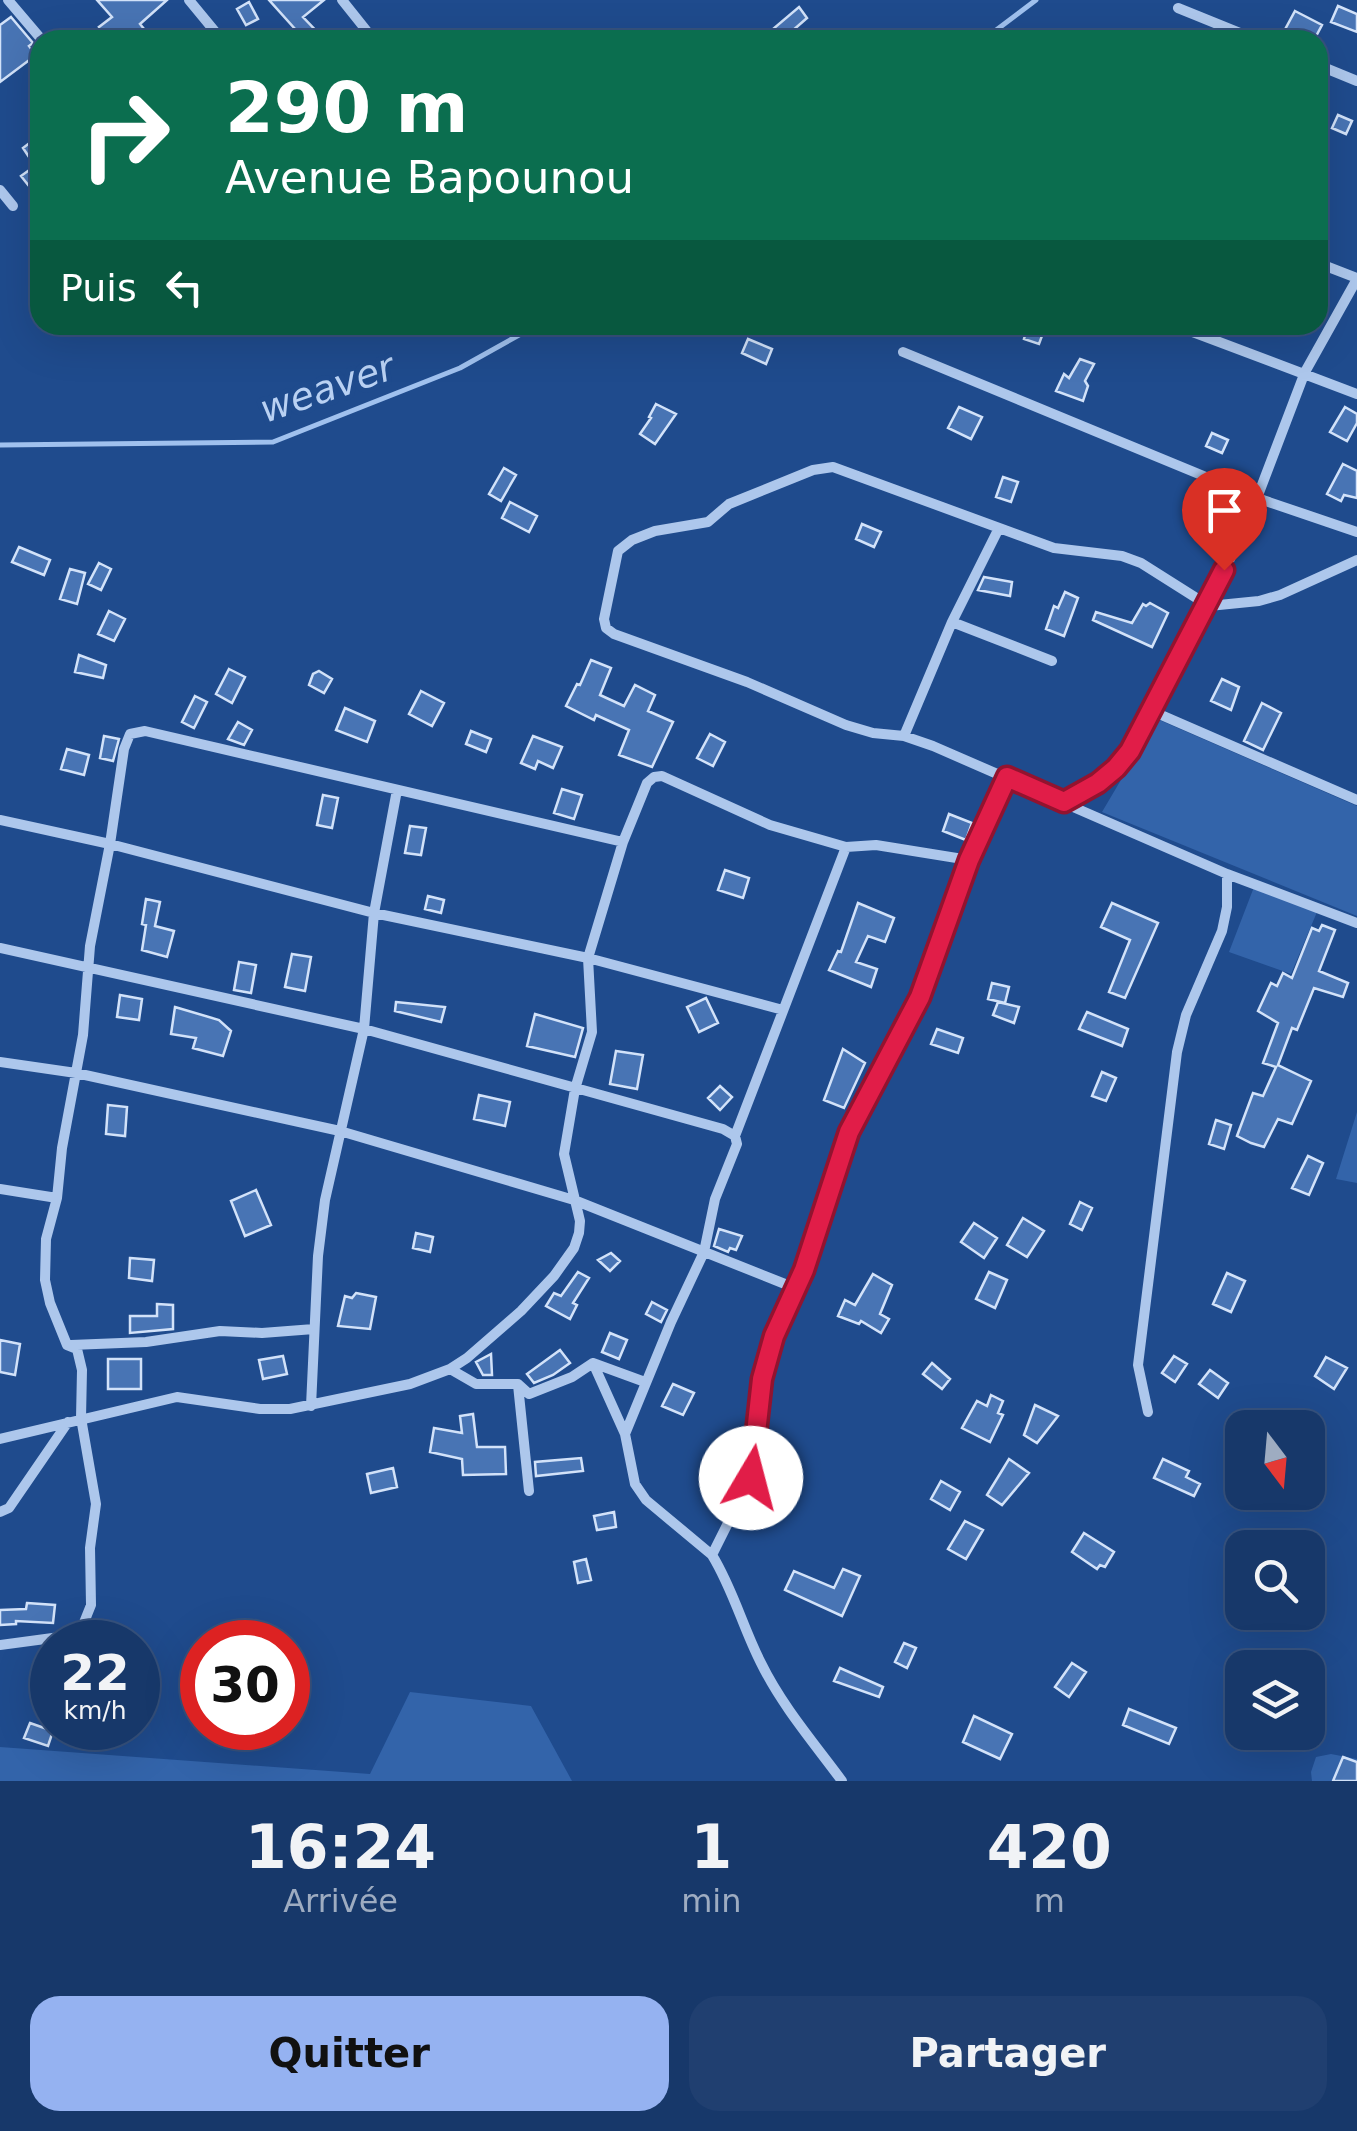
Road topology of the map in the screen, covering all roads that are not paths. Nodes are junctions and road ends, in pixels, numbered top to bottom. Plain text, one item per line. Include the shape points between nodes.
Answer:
1 (8, 0) edge
2 (189, 0) edge
3 (342, 0) edge
4 (1178, 8) dead end
5 (34, 30) edge
6 (214, 30) edge
7 (366, 30) edge
8 (1232, 30) edge
9 (1328, 68) edge
10 (1357, 80) edge
11 (0, 190) edge
12 (13, 206) dead end
13 (1328, 267) edge
14 (1357, 278) edge
15 (1328, 330) edge
16 (1202, 335) edge
17 (1325, 335) edge
18 (904, 352) dead end
19 (1305, 372) junction
20 (1357, 394) edge
21 (1257, 498) junction
22 (1000, 528) junction
23 (1357, 532) edge
24 (1357, 560) edge
25 (1208, 606) junction
26 (952, 622) junction
27 (1052, 662) dead end
28 (1152, 711) junction
29 (904, 736) junction
30 (1007, 777) junction
31 (397, 790) junction
32 (1357, 800) edge
33 (1064, 802) junction
34 (0, 820) edge
35 (623, 842) junction
36 (110, 844) junction
37 (846, 847) junction
38 (969, 860) junction
39 (1227, 874) junction
40 (374, 912) junction
41 (1357, 923) edge
42 (0, 948) edge
43 (588, 958) junction
44 (89, 969) junction
45 (783, 1010) junction
46 (364, 1029) junction
47 (0, 1062) edge
48 (76, 1074) junction
49 (575, 1089) junction
50 (340, 1131) junction
51 (735, 1136) junction
52 (0, 1189) edge
53 (57, 1198) junction
54 (574, 1200) junction
55 (704, 1252) junction
56 (794, 1288) junction
57 (314, 1329) junction
58 (67, 1345) junction
59 (593, 1363) junction
60 (450, 1369) junction
61 (645, 1382) junction
62 (518, 1384) junction
63 (311, 1406) junction
64 (1148, 1412) dead end
65 (81, 1418) junction
66 (68, 1422) junction
67 (626, 1434) junction
68 (0, 1440) edge
69 (529, 1491) dead end
70 (0, 1512) edge
71 (712, 1556) junction
72 (0, 1645) edge
73 (842, 1781) edge

1 - 5 street
2 - 6 street
3 - 7 street
4 - 8 street
9 - 10 street
11 - 12 street
13 - 14 street
14 - 15 street
16 - 19 street
17 - 19 street
18 - 21 street
19 - 20 street
19 - 21 street
21 - 23 street
21 - 25 street
22 - 25 street via 1054,548 1141,563
22 - 26 street
22 - 29 street via 833,467 729,504 708,522 656,531 618,551 606,628 846,726
24 - 25 street via 1280,595
25 - 28 street
26 - 27 street
26 - 29 street
28 - 32 street
28 - 33 street via 1116,768
29 - 30 street
30 - 33 street
30 - 38 street
31 - 35 street
31 - 36 street via 134,731 124,748
31 - 40 street
33 - 39 street
34 - 36 street
35 - 37 street via 647,783 662,776 770,825
35 - 43 street
36 - 40 street
36 - 44 street
37 - 38 street via 876,844
37 - 45 street
38 - 56 street via 920,997 849,1132
39 - 41 street
39 - 64 street via 1222,931 1177,1052 1138,1366
40 - 43 street
40 - 46 street
42 - 44 street
43 - 45 street
43 - 49 street via 592,1032
44 - 46 street
44 - 48 street
45 - 51 street
46 - 49 street
46 - 50 street
47 - 48 street
48 - 50 street
48 - 53 street
49 - 51 street
49 - 54 street via 564,1154
50 - 54 street
50 - 57 street via 323,1219
51 - 55 street
52 - 53 street
53 - 58 street via 45,1280
54 - 55 street
54 - 60 street via 579,1233 554,1276
55 - 56 street
55 - 61 street
56 - 71 street via 762,1379 751,1478
57 - 58 street
57 - 63 street
58 - 65 street via 77,1349 82,1370
59 - 61 street
59 - 62 street via 529,1394
59 - 67 street
60 - 62 street via 476,1384
60 - 63 street
61 - 67 street
62 - 69 street
63 - 65 street via 260,1409 177,1397
65 - 66 street
65 - 72 street via 96,1504 87,1621 70,1635
66 - 68 street
66 - 70 street
67 - 71 street via 635,1484 646,1500
71 - 73 street via 762,1667

